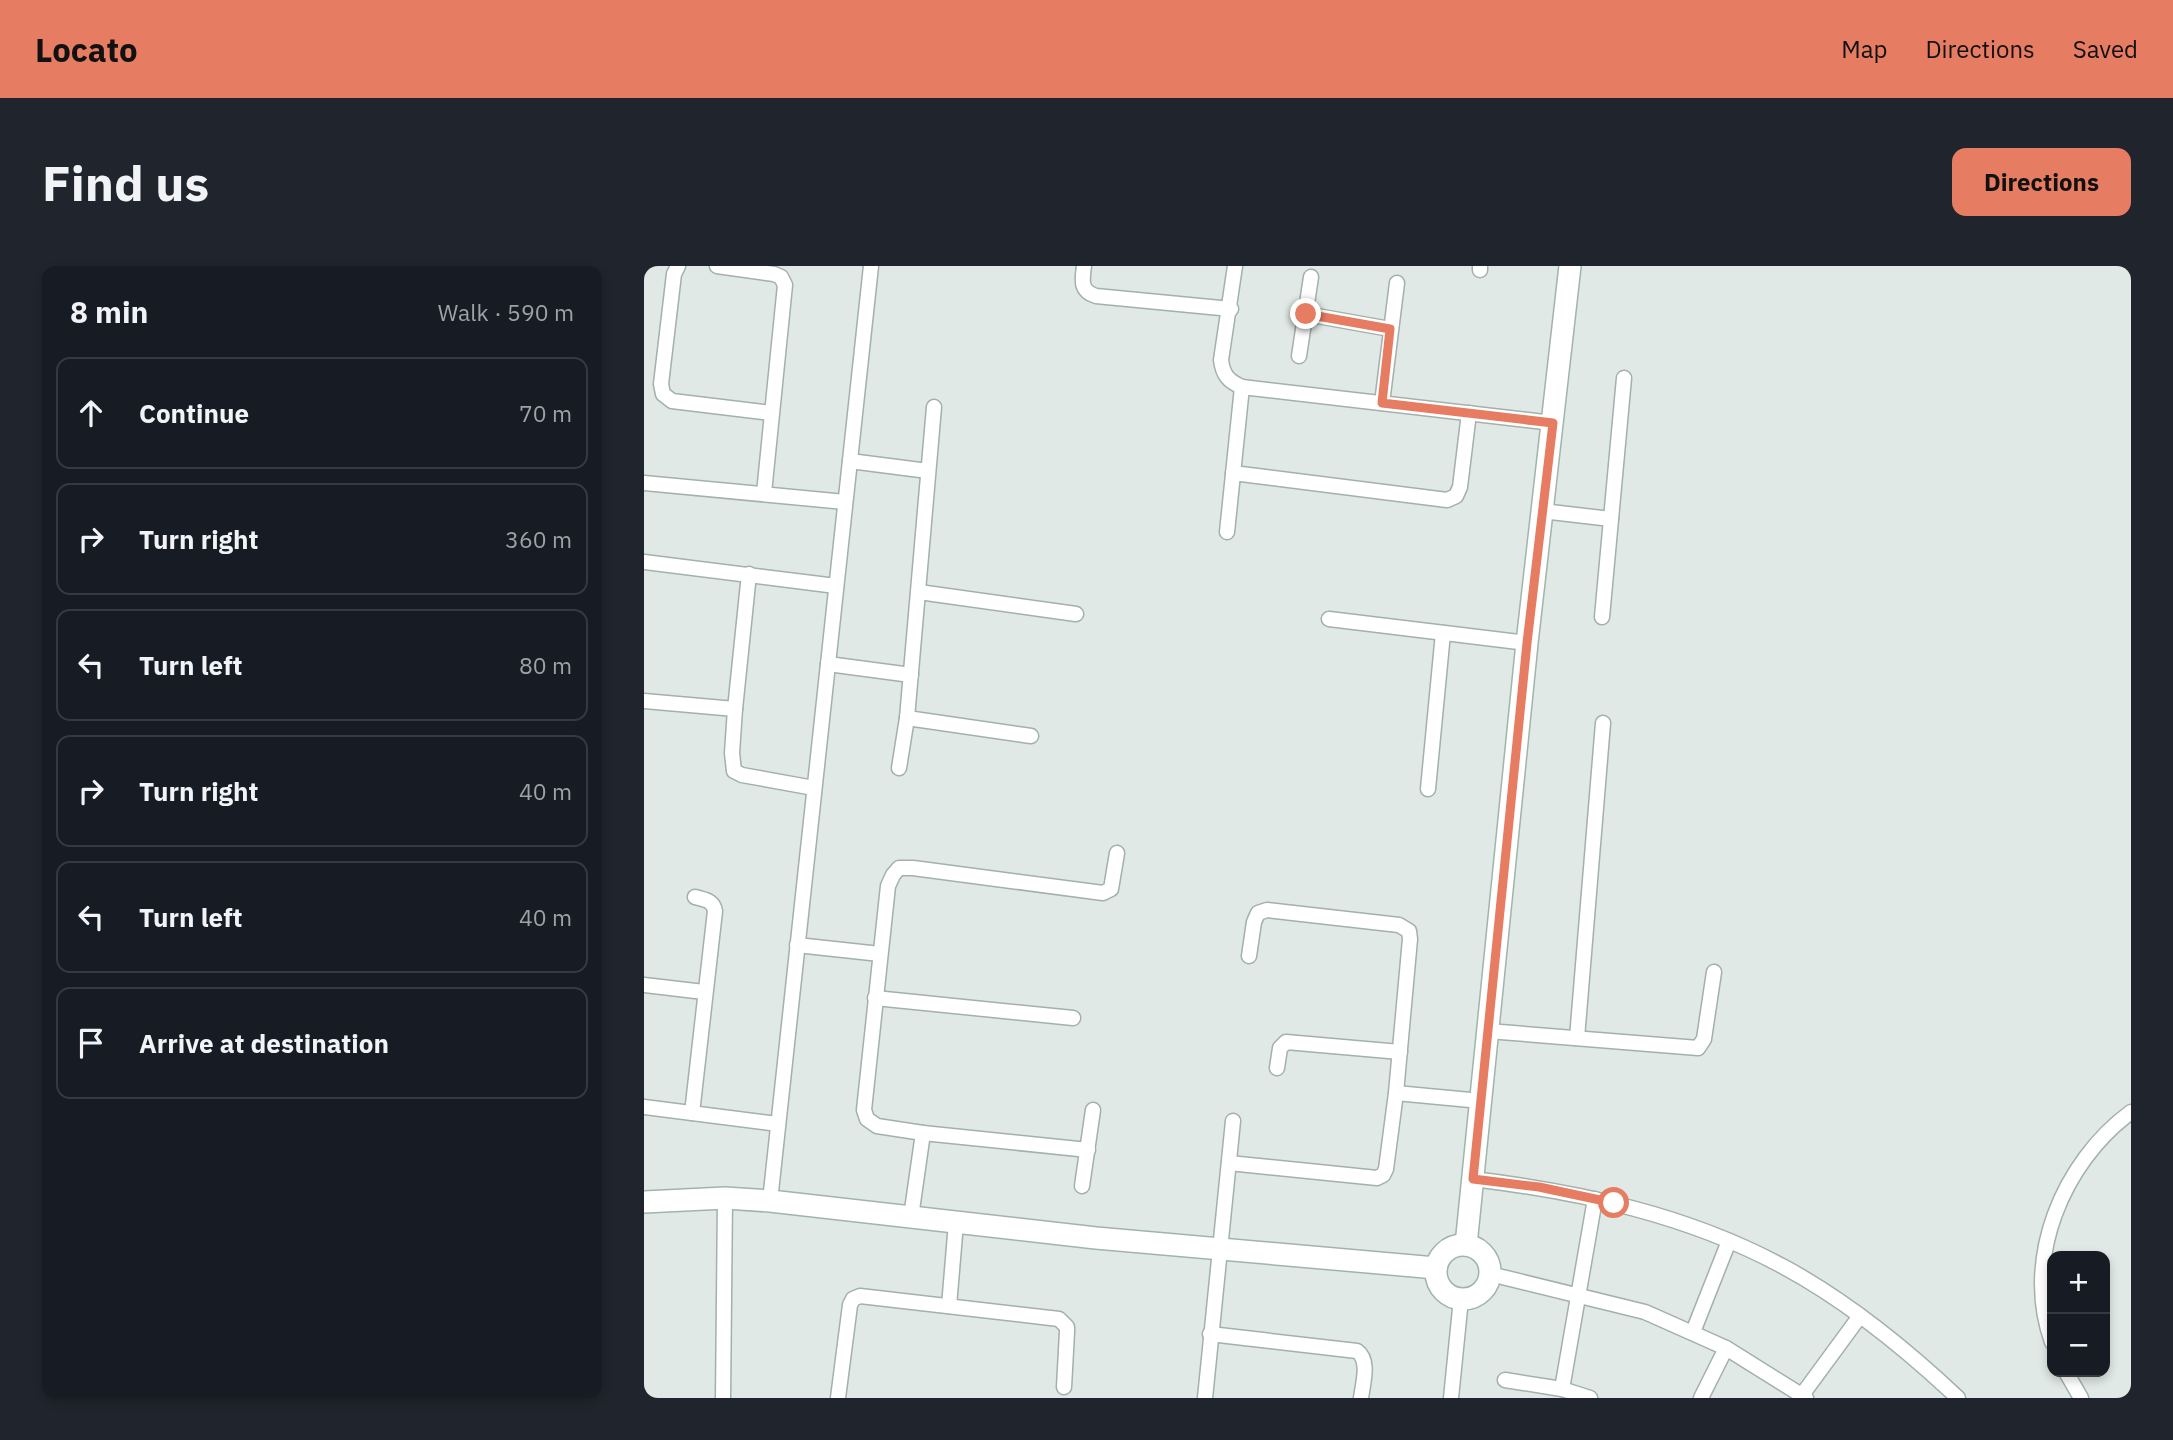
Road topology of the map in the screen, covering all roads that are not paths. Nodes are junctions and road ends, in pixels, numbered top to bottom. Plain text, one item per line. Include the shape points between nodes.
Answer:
1 (678, 266) edge
2 (717, 266) edge
3 (871, 266) edge
4 (1084, 266) edge
5 (1235, 266) edge
6 (1570, 266) edge
7 (1311, 277) dead end
8 (1397, 283) dead end
9 (1231, 309) junction
10 (1306, 314) junction
11 (1390, 329) junction
12 (1299, 356) dead end
13 (1624, 378) dead end
14 (1242, 387) junction
15 (1382, 403) junction
16 (934, 407) dead end
17 (1469, 413) junction
18 (771, 414) junction
19 (1553, 423) junction
20 (850, 461) junction
21 (928, 471) junction
22 (1233, 473) junction
23 (644, 483) edge
24 (764, 493) junction
25 (845, 502) junction
26 (1542, 511) junction
27 (1611, 519) junction
28 (1227, 532) dead end
29 (644, 562) edge
30 (749, 574) junction
31 (836, 586) junction
32 (919, 592) junction
33 (1076, 614) dead end
34 (1602, 617) dead end
35 (1329, 619) dead end
36 (1443, 633) junction
37 (1527, 643) junction
38 (828, 664) junction
39 (911, 675) junction
40 (644, 701) edge
41 (735, 709) junction
42 (907, 718) junction
43 (1603, 723) dead end
44 (1031, 736) dead end
45 (900, 768) dead end
46 (814, 788) junction
47 (1428, 789) dead end
48 (1117, 853) dead end
49 (695, 897) dead end
50 (797, 945) junction
51 (880, 954) junction
52 (1249, 956) dead end
53 (1714, 972) dead end
54 (644, 985) edge
55 (704, 992) junction
56 (875, 998) junction
57 (1073, 1018) dead end
58 (1488, 1031) junction
59 (1577, 1038) junction
60 (1400, 1052) junction
61 (1277, 1068) dead end
62 (1396, 1093) junction
63 (1481, 1101) junction
64 (644, 1107) edge
65 (1093, 1110) dead end
66 (2131, 1112) edge
67 (692, 1113) junction
68 (1233, 1121) dead end
69 (778, 1124) junction
70 (923, 1133) junction
71 (1088, 1150) junction
72 (1229, 1163) junction
73 (1473, 1179) junction
74 (1082, 1186) dead end
75 (725, 1198) junction
76 (1595, 1199) junction
77 (769, 1201) junction
78 (644, 1202) edge
79 (911, 1217) junction
80 (956, 1223) junction
81 (1729, 1241) junction
82 (1466, 1245) junction
83 (1220, 1249) junction
84 (1436, 1268) junction
85 (1490, 1274) junction
86 (1578, 1294) junction
87 (1461, 1299) junction
88 (949, 1306) junction
89 (1860, 1316) junction
90 (2047, 1318) edge
91 (1693, 1332) junction
92 (1210, 1334) junction
93 (1726, 1348) junction
94 (2069, 1377) edge
95 (1505, 1380) dead end
96 (1064, 1387) dead end
97 (1562, 1389) junction
98 (1804, 1397) edge
99 (723, 1398) edge
100 (838, 1398) edge
101 (1205, 1398) edge
102 (1361, 1398) edge
103 (1451, 1398) edge
104 (1590, 1398) edge
105 (1701, 1398) edge
106 (1958, 1398) edge
107 (2081, 1398) edge

1 - 18 street via 670,302 663,394 672,401
2 - 18 street via 774,274 785,285
3 - 20 street
4 - 9 street via 1083,289 1096,296
5 - 9 street
6 - 19 main road
7 - 10 street
8 - 11 street
9 - 14 street via 1221,360 1223,374
10 - 11 street
10 - 12 street
11 - 15 street
13 - 27 street
14 - 15 street
14 - 22 street
15 - 17 street
16 - 21 street
17 - 19 street
17 - 22 street via 1460,487 1456,496 1447,500
18 - 24 street
19 - 26 main road
20 - 21 street
20 - 25 street
21 - 32 street
22 - 28 street
23 - 24 street
24 - 25 street
25 - 31 street
26 - 27 street
26 - 37 main road
27 - 34 street
29 - 30 street
30 - 31 street
30 - 41 street
31 - 38 street
32 - 33 street
32 - 39 street
35 - 36 street
36 - 37 street
36 - 47 street
37 - 58 main road
38 - 39 street
38 - 46 street
39 - 42 street
40 - 41 street
41 - 46 street via 734,771
42 - 44 street
42 - 45 street
43 - 59 street
46 - 50 street
48 - 51 street via 1114,883 1103,893 899,868 888,887
49 - 55 street via 710,902 715,911
50 - 51 street
50 - 69 street
51 - 56 street
52 - 60 street via 1254,922 1258,913 1267,909 1405,927 1410,939
53 - 59 street via 1704,1039 1698,1048
54 - 55 street
55 - 67 street
56 - 57 street
56 - 70 street via 864,1110 867,1119 877,1126
58 - 59 street
58 - 63 main road
60 - 61 street via 1286,1042 1280,1048
60 - 62 street
62 - 63 street
62 - 72 street via 1386,1169 1377,1178
63 - 73 main road
64 - 67 street
65 - 71 street
66 - 90 street via 2082,1158 2059,1200 2049,1231 2042,1294
67 - 69 street
68 - 72 street
69 - 77 street
70 - 71 street
70 - 79 street
71 - 74 street
72 - 83 street
73 - 76 street
73 - 82 main road
75 - 77 main road
75 - 78 main road
75 - 99 street
76 - 81 street via 1690,1225
76 - 86 street
77 - 79 main road
79 - 80 main road
80 - 83 main road
80 - 88 street
81 - 89 street via 1783,1266
81 - 91 street
82 - 84 main road via 1450,1248
82 - 85 main road via 1481,1251
83 - 84 main road
83 - 92 street
84 - 87 main road via 1440,1285
85 - 86 street
85 - 87 main road via 1481,1292
86 - 91 street via 1645,1312
86 - 97 street
87 - 103 street
88 - 96 street via 1064,1321 1068,1332
88 - 100 street via 860,1296 853,1299
89 - 98 street
89 - 106 street
91 - 93 street
92 - 101 street
92 - 102 street via 1356,1351 1364,1362
93 - 98 street
93 - 105 street
94 - 107 street
95 - 97 street
97 - 104 street

